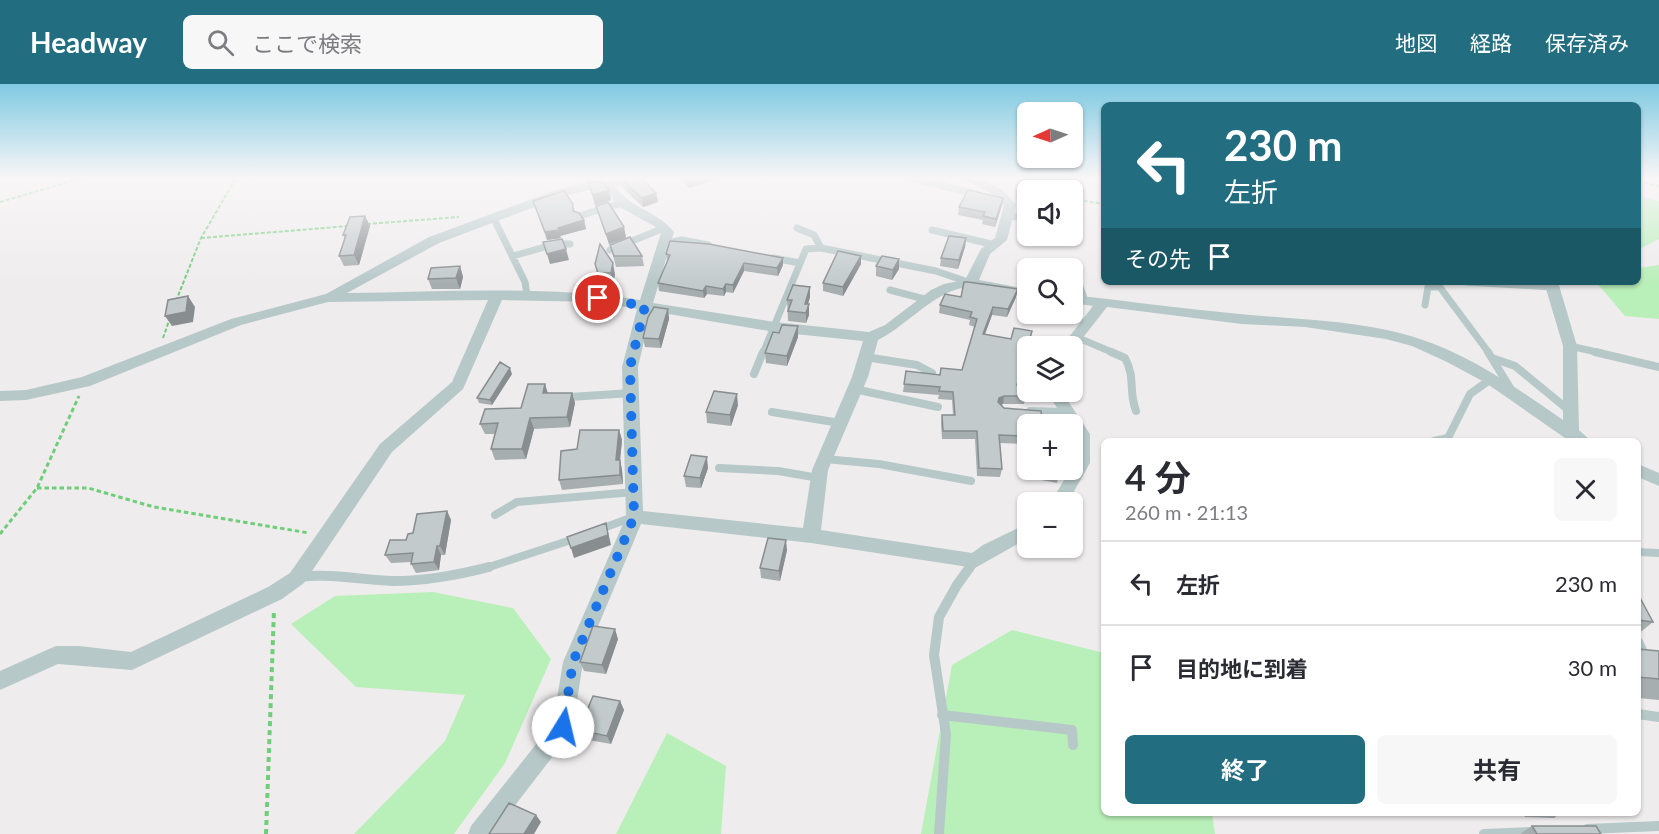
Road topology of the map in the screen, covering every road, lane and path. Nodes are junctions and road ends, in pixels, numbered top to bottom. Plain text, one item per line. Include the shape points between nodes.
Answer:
1 (216, 213) edge
2 (509, 213) edge
3 (589, 213) edge
4 (639, 213) edge
5 (1007, 213) edge
6 (579, 216) edge
7 (461, 217) dead end
8 (494, 219) junction
9 (366, 224) edge
10 (355, 225) edge
11 (664, 228) junction
12 (797, 228) dead end
13 (932, 230) dead end
14 (201, 238) junction
15 (664, 243) junction
16 (570, 244) dead end
17 (991, 244) junction
18 (715, 246) edge
19 (821, 248) junction
20 (610, 250) edge
21 (513, 256) junction
22 (768, 257) edge
23 (800, 263) junction
24 (971, 283) junction
25 (1438, 285) edge
26 (1552, 285) edge
27 (890, 290) dead end
28 (1017, 291) edge
29 (527, 295) junction
30 (497, 296) junction
31 (328, 298) junction
32 (928, 300) junction
33 (1083, 300) edge
34 (1103, 303) junction
35 (1425, 304) dead end
36 (174, 306) edge
37 (645, 306) junction
38 (171, 316) edge
39 (775, 327) junction
40 (1078, 336) edge
41 (871, 337) junction
42 (1083, 345) edge
43 (1570, 346) junction
44 (157, 353) junction
45 (865, 357) junction
46 (1492, 358) junction
47 (1659, 367) edge
48 (932, 373) edge
49 (754, 374) dead end
50 (1491, 379) junction
51 (85, 382) junction
52 (854, 389) junction
53 (632, 393) junction
54 (1514, 394) junction
55 (0, 396) edge
56 (570, 397) edge
57 (1060, 402) edge
58 (938, 407) dead end
59 (1024, 411) edge
60 (1136, 411) dead end
61 (772, 412) dead end
62 (1067, 412) junction
63 (1571, 412) junction
64 (840, 423) junction
65 (1577, 437) edge
66 (1448, 438) edge
67 (825, 459) junction
68 (719, 468) dead end
69 (1641, 471) edge
70 (819, 478) junction
71 (1659, 480) edge
72 (971, 481) dead end
73 (37, 488) junction
74 (635, 492) junction
75 (1066, 492) edge
76 (495, 515) dead end
77 (634, 517) junction
78 (0, 534) edge
79 (326, 535) junction
80 (812, 536) junction
81 (1017, 536) edge
82 (1641, 552) edge
83 (1659, 553) edge
84 (975, 561) junction
85 (297, 578) junction
86 (275, 593) junction
87 (0, 681) edge
88 (1641, 714) edge
89 (942, 715) junction
90 (1659, 717) edge
91 (1073, 745) dead end
92 (1659, 826) edge
93 (1577, 830) edge
94 (1542, 831) edge
95 (266, 834) edge
96 (479, 834) edge
97 (939, 834) edge
98 (1484, 834) edge

1 - 14 path
2 - 8 street
3 - 6 lane
4 - 11 street
5 - 17 street via 1001,240
7 - 9 path
8 - 21 lane
8 - 31 street via 434,240
10 - 14 path
11 - 15 street via 668,232
11 - 20 lane
12 - 19 lane via 814,235
13 - 17 lane
14 - 36 path
15 - 18 lane via 682,240
15 - 37 street
16 - 21 lane via 555,244
17 - 24 street via 979,260
19 - 23 lane via 806,249
19 - 24 lane via 936,271
21 - 29 lane
22 - 23 lane
23 - 39 lane
24 - 28 street
24 - 32 street via 950,287
25 - 35 lane via 1428,287
25 - 46 lane
26 - 43 street
27 - 32 lane
29 - 30 street
29 - 37 street via 598,298
30 - 31 street
30 - 79 street via 458,385 386,448
31 - 44 street via 236,322
32 - 41 street
33 - 34 street
34 - 40 street
34 - 50 street via 1242,320 1305,322 1387,334 1452,358
37 - 39 street
37 - 53 street via 630,367
38 - 44 path
39 - 41 street
39 - 49 lane
41 - 45 street
42 - 60 lane via 1125,358 1133,374 1130,394
43 - 47 lane
43 - 63 street
44 - 51 street
45 - 48 lane via 917,364
45 - 52 street
46 - 54 lane
46 - 63 lane via 1515,366
50 - 54 street
50 - 66 lane via 1470,394
51 - 55 street via 26,395
51 - 73 path
52 - 58 lane
52 - 64 street
53 - 56 lane
53 - 74 street
54 - 65 street
57 - 62 street
59 - 62 lane
61 - 64 lane
62 - 75 street via 1082,434 1082,464
63 - 65 street
64 - 67 street
67 - 70 street
67 - 72 lane via 879,464
68 - 70 lane
69 - 71 street
70 - 80 street
73 - 78 path
73 - 79 path via 88,488 154,507
74 - 76 lane via 517,502
74 - 77 street
77 - 80 street
77 - 85 lane via 528,556 443,579 393,581 319,574
77 - 96 street via 573,662 563,727
79 - 85 street
80 - 84 street
81 - 84 street
82 - 83 lane
84 - 89 lane via 939,617 934,655
85 - 86 street
86 - 87 street via 132,661 56,655
86 - 95 path
88 - 90 lane
89 - 91 lane via 1072,730
89 - 97 lane via 946,734
92 - 93 lane
94 - 98 lane

